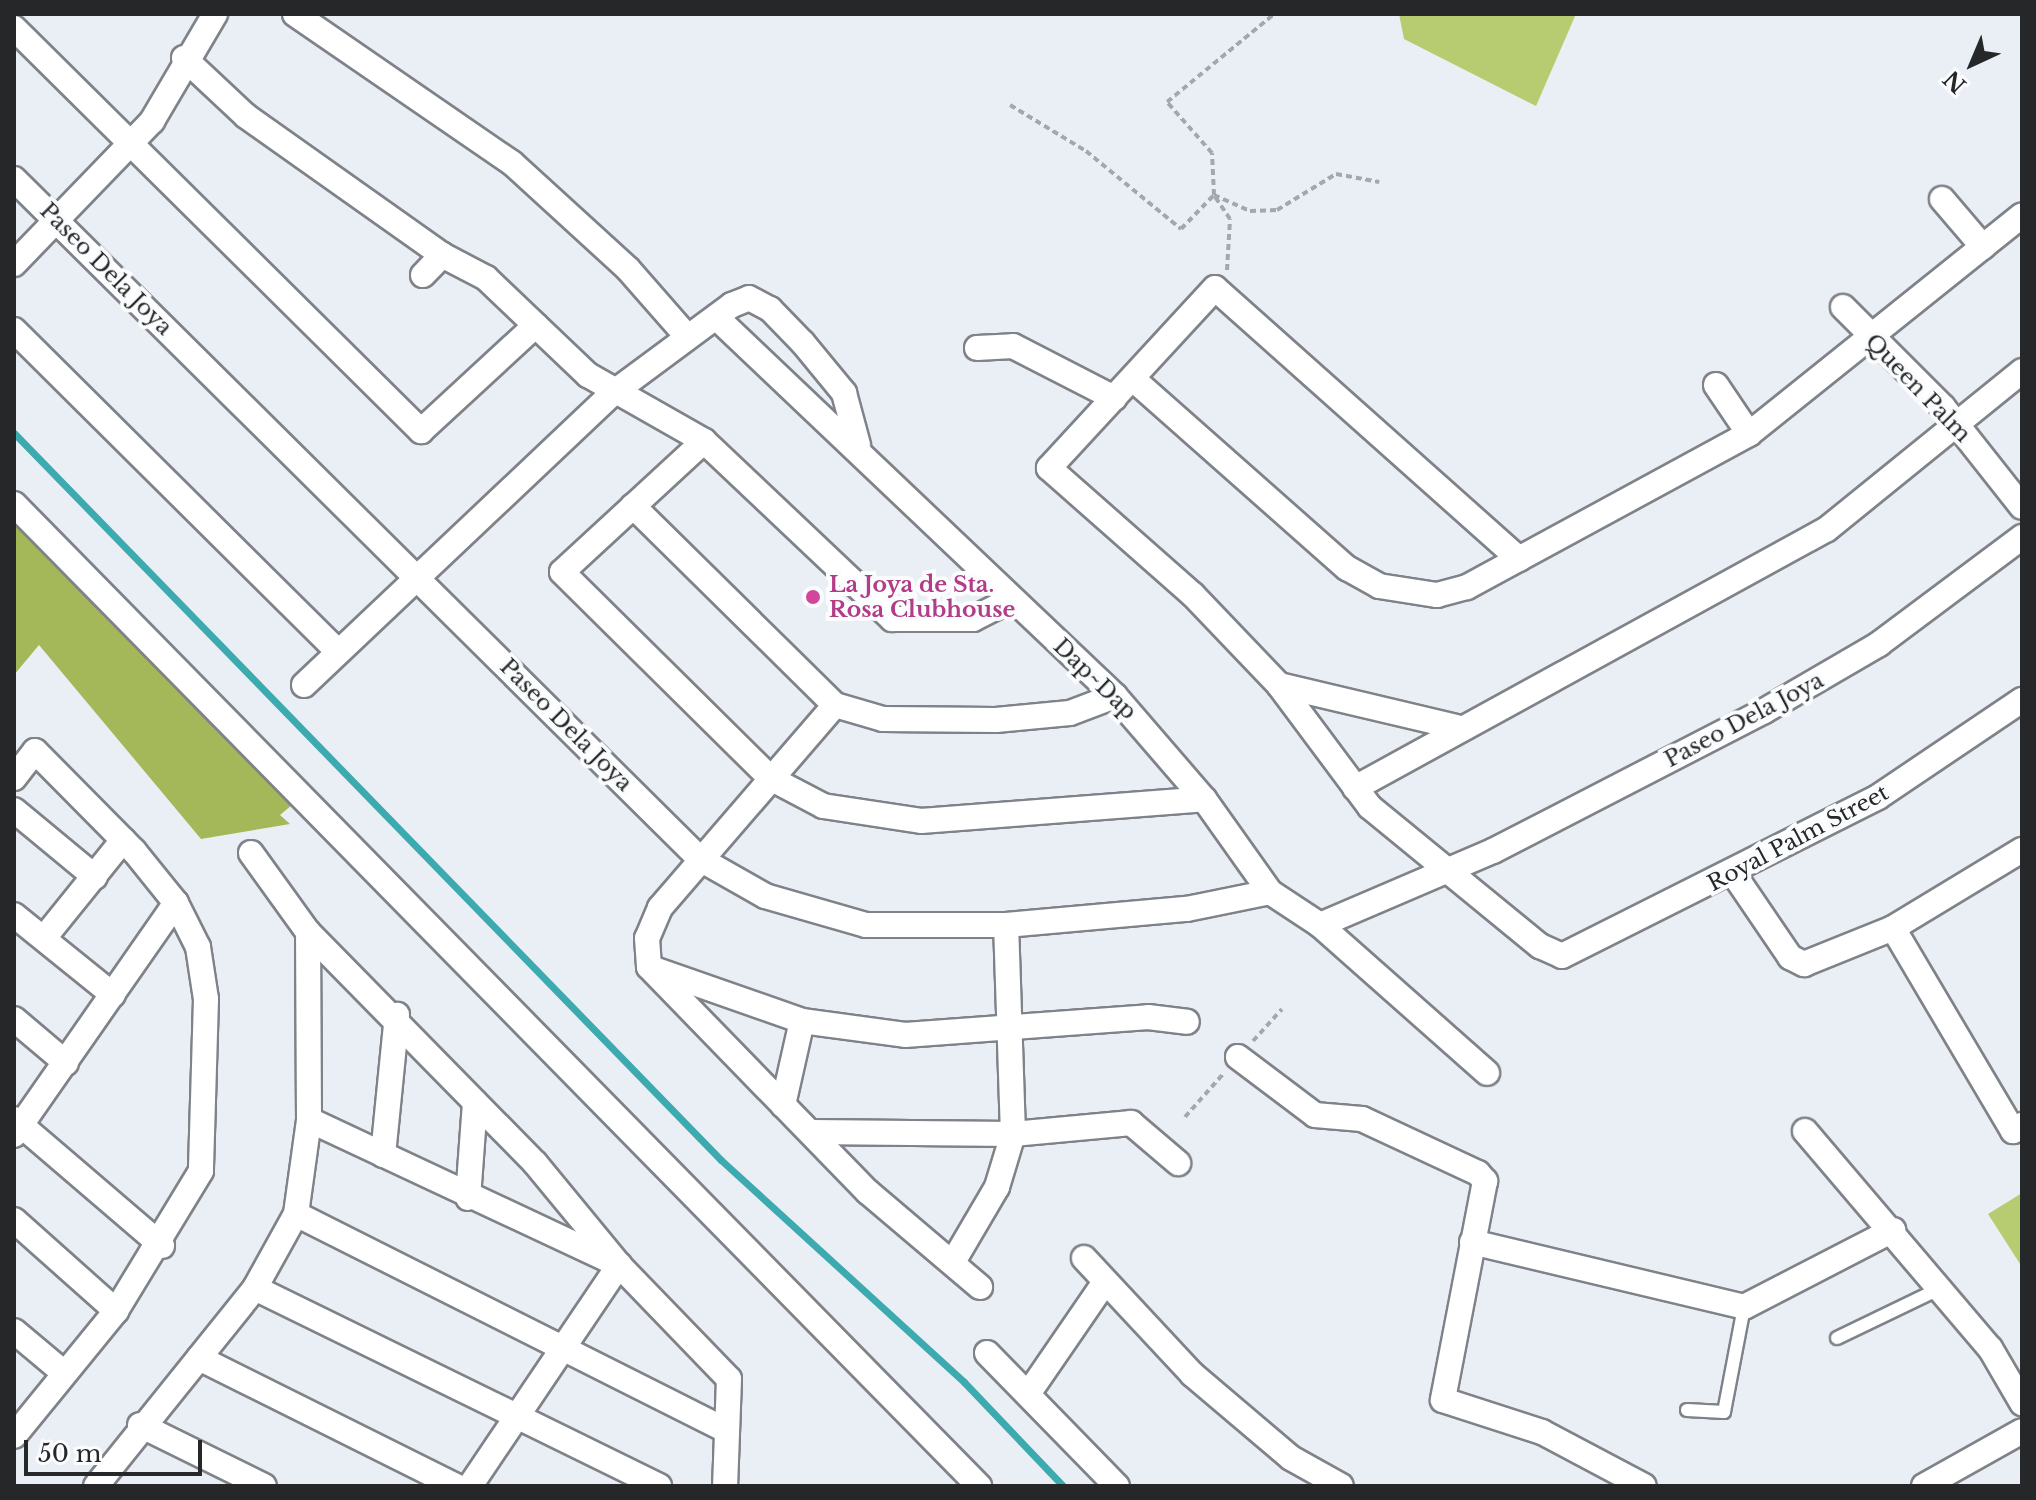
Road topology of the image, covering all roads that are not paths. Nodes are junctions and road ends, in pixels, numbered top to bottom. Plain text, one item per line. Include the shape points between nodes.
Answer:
1 (215, 14) edge
2 (295, 14) edge
3 (14, 28) edge
4 (184, 58) junction
5 (131, 146) junction
6 (14, 179) edge
7 (1942, 199) dead end
8 (2022, 215) edge
9 (57, 220) junction
10 (1983, 247) junction
11 (442, 255) junction
12 (14, 264) edge
13 (423, 275) dead end
14 (1843, 307) dead end
15 (717, 318) junction
16 (536, 325) junction
17 (14, 330) edge
18 (685, 334) junction
19 (1871, 340) junction
20 (977, 348) dead end
21 (2022, 371) edge
22 (1133, 379) junction
23 (1716, 385) dead end
24 (613, 393) junction
25 (1114, 398) junction
26 (1958, 426) junction
27 (1749, 434) junction
28 (704, 441) junction
29 (858, 445) junction
30 (14, 504) edge
31 (633, 506) junction
32 (2022, 507) edge
33 (2022, 537) edge
34 (1519, 559) junction
35 (415, 576) junction
36 (1012, 599) junction
37 (337, 651) junction
38 (304, 685) dead end
39 (1279, 685) junction
40 (1115, 696) junction
41 (2022, 700) edge
42 (835, 705) junction
43 (1456, 727) junction
44 (14, 778) edge
45 (770, 778) junction
46 (1355, 788) junction
47 (1204, 799) junction
48 (14, 810) edge
49 (123, 840) junction
50 (2022, 850) edge
51 (251, 853) dead end
52 (700, 859) junction
53 (1448, 873) junction
54 (1733, 873) junction
55 (95, 877) junction
56 (1270, 892) junction
57 (176, 903) junction
58 (14, 915) edge
59 (1006, 925) junction
60 (1320, 925) junction
61 (1893, 928) junction
62 (308, 932) junction
63 (44, 938) junction
64 (649, 967) junction
65 (113, 995) junction
66 (397, 1015) junction
67 (14, 1019) edge
68 (802, 1021) junction
69 (1187, 1022) dead end
70 (1015, 1030) junction
71 (1238, 1057) dead end
72 (66, 1063) junction
73 (1487, 1073) dead end
74 (475, 1102) junction
75 (783, 1105) junction
76 (309, 1120) junction
77 (2022, 1125) edge
78 (17, 1126) edge
79 (1805, 1131) dead end
80 (811, 1132) junction
81 (1013, 1134) junction
82 (383, 1155) junction
83 (1178, 1163) dead end
84 (468, 1198) junction
85 (296, 1214) junction
86 (14, 1220) edge
87 (1893, 1230) junction
88 (1472, 1242) junction
89 (162, 1246) junction
90 (1084, 1258) dead end
91 (953, 1262) junction
92 (619, 1265) junction
93 (1105, 1282) junction
94 (980, 1287) dead end
95 (255, 1288) junction
96 (1941, 1288) junction
97 (1744, 1307) junction
98 (116, 1311) junction
99 (14, 1331) edge
100 (1837, 1338) dead end
101 (569, 1349) junction
102 (987, 1353) dead end
103 (199, 1358) junction
104 (64, 1373) junction
105 (1028, 1394) junction
106 (2022, 1403) edge
107 (1687, 1410) dead end
108 (522, 1415) junction
109 (17, 1425) edge
110 (140, 1425) junction
111 (726, 1430) junction
112 (2022, 1431) edge
113 (96, 1486) edge
114 (264, 1486) edge
115 (456, 1486) edge
116 (470, 1486) edge
117 (659, 1486) edge
118 (725, 1486) edge
119 (979, 1486) edge
120 (1117, 1486) edge
121 (1341, 1486) edge
122 (1644, 1486) edge
123 (1924, 1486) edge

1 - 4 street
2 - 18 street via 512,163 628,269
3 - 5 street
4 - 5 street
4 - 11 street via 246,116
5 - 9 street
5 - 16 street via 421,431
6 - 9 street, Paseo Dela Joya
7 - 10 street
8 - 10 street
9 - 12 street
9 - 35 street, Paseo Dela Joya
10 - 19 street
11 - 13 street
11 - 16 street via 486,278
14 - 19 street, Queen Palm
15 - 18 street
15 - 29 street, Dap~Dap
15 - 29 street via 749,298 770,309 844,393
16 - 24 street
17 - 37 street
18 - 24 street
19 - 26 street, Queen Palm
19 - 27 street
20 - 25 street via 1013,346
21 - 26 street
22 - 25 street
22 - 34 street via 1347,568 1379,586 1437,595
22 - 34 street via 1215,288
23 - 27 street
24 - 28 street
24 - 35 street
25 - 39 street via 1049,468 1193,595
26 - 32 street, Queen Palm
26 - 43 street via 1780,558
27 - 34 street
28 - 31 street
28 - 36 street via 892,619 973,619
29 - 36 street, Dap~Dap
30 - 119 street
31 - 42 street
31 - 45 street via 562,572
33 - 53 street, Paseo Dela Joya via 1879,644
35 - 37 street
35 - 52 street, Paseo Dela Joya
36 - 40 street, Dap~Dap
37 - 38 street
39 - 43 street
39 - 46 street
40 - 42 street via 1070,713 996,720 883,719
40 - 47 street, Dap~Dap
41 - 54 street, Royal Palm Street via 1878,797
42 - 45 street
43 - 46 street
44 - 49 street via 35,751
45 - 47 street via 823,806 921,821
45 - 52 street
46 - 53 street
47 - 56 street, Dap~Dap
48 - 55 street
49 - 55 street
49 - 57 street
50 - 61 street
51 - 62 street
52 - 59 street, Paseo Dela Joya via 765,896 866,925
52 - 64 street via 660,908 647,938
53 - 54 street, Royal Palm Street via 1562,956
53 - 60 street, Paseo Dela Joya
54 - 61 street via 1790,957 1804,964
55 - 63 street
56 - 59 street, Paseo Dela Joya via 1187,909
56 - 60 street, Dap~Dap
57 - 65 street
57 - 89 street via 206,975 201,1171
58 - 63 street
59 - 70 street
60 - 73 street, Dap~Dap
61 - 77 street via 2013,1131
62 - 66 street
62 - 76 street
63 - 65 street
64 - 68 street
64 - 75 street
65 - 72 street
66 - 74 street
66 - 82 street
67 - 72 street
68 - 70 street via 905,1035
68 - 75 street
69 - 70 street via 1148,1017
70 - 81 street
71 - 88 street via 1315,1115 1362,1119 1468,1165 1485,1181
72 - 78 street
74 - 84 street
74 - 92 street
75 - 80 street
76 - 82 street
76 - 85 street
78 - 89 street
79 - 87 street
80 - 81 street
80 - 91 street via 927,1246
81 - 83 street via 1131,1123
81 - 91 street via 984,1215
82 - 84 street
84 - 92 street
85 - 95 street
85 - 101 street
86 - 98 street
87 - 96 street
87 - 97 street
88 - 97 street
88 - 122 street via 1443,1400 1542,1432
89 - 98 street
90 - 93 street
91 - 94 street
92 - 101 street
92 - 111 street via 729,1379
93 - 105 street
93 - 121 street via 1260,1434
95 - 103 street
95 - 108 street
96 - 100 lane
96 - 106 street
97 - 107 lane via 1724,1412
98 - 104 street
99 - 104 street
101 - 108 street
101 - 111 street
102 - 105 street
103 - 110 street
103 - 115 street
104 - 109 street
105 - 120 street
108 - 116 street
108 - 117 street
110 - 113 street
110 - 114 street
111 - 118 street
112 - 123 street

